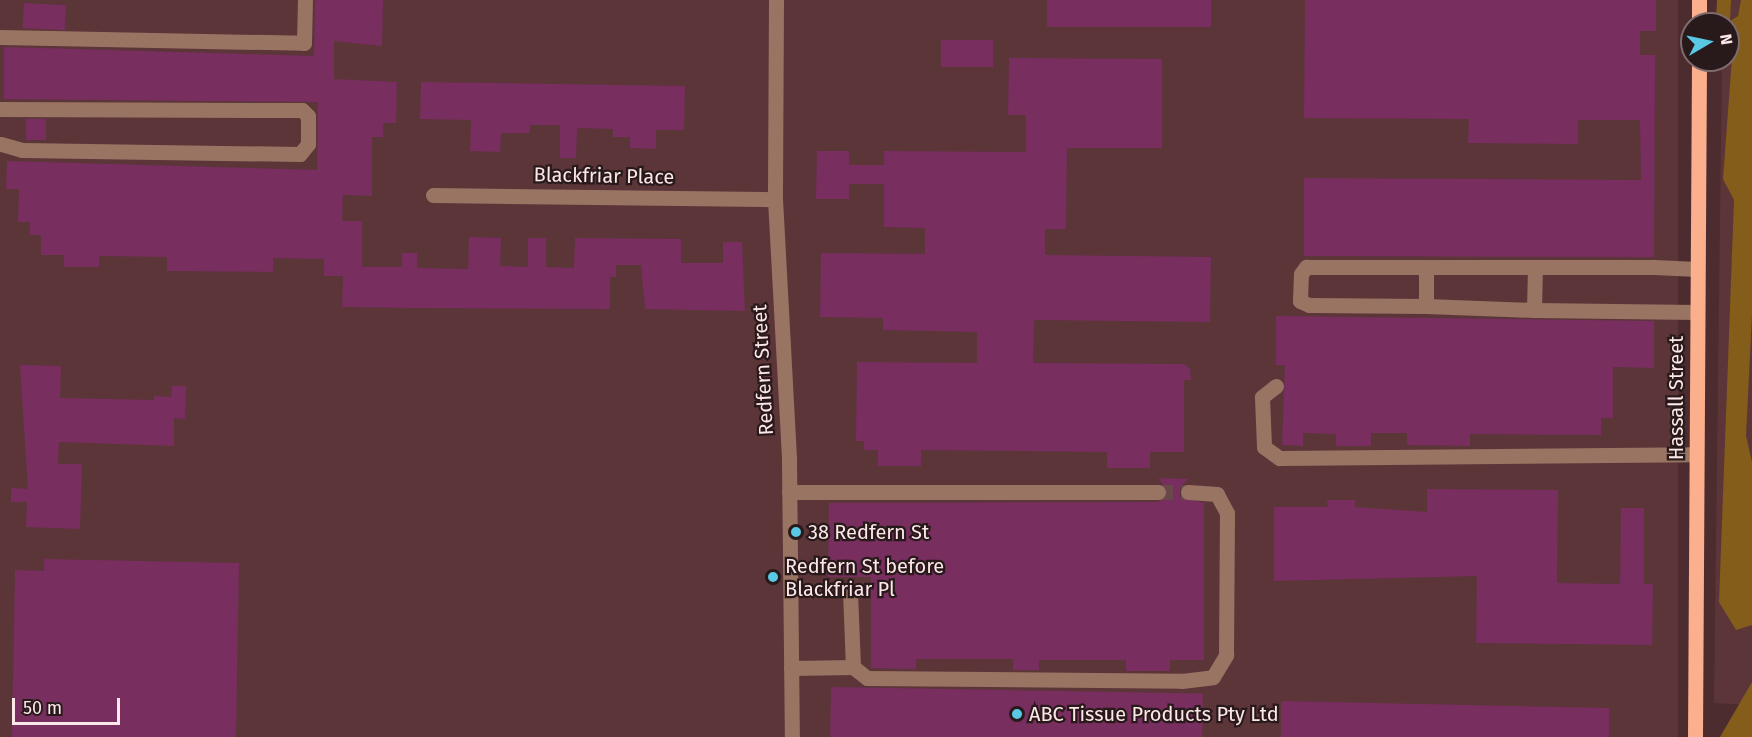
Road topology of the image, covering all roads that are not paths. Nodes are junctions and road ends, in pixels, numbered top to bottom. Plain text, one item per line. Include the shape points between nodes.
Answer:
1 (305, 0) edge
2 (776, 0) edge
3 (0, 37) edge
4 (1699, 72) edge
5 (0, 108) edge
6 (0, 133) edge
7 (0, 145) edge
8 (433, 195) dead end
9 (775, 199) junction
10 (1426, 267) junction
11 (1535, 267) junction
12 (1697, 269) junction
13 (1426, 306) junction
14 (1534, 310) junction
15 (1697, 312) junction
16 (1276, 386) dead end
17 (1696, 453) junction
18 (789, 492) junction
19 (1158, 492) tunnel mouth
20 (1188, 492) tunnel mouth
21 (850, 592) dead end
22 (853, 667) junction
23 (791, 668) junction
24 (792, 737) edge
25 (1695, 737) edge

1 - 3 street via 304,43
2 - 9 street, Redfern Street
4 - 12 main road, Hassall Street
5 - 7 street via 302,110 308,116 308,144 300,154 22,150
6 - 7 street
8 - 9 street, Blackfriar Place
9 - 18 street, Redfern Street
10 - 11 street
10 - 13 street
10 - 13 street via 1306,267 1299,294 1300,301 1309,305
11 - 12 street
11 - 14 street
12 - 15 main road, Hassall Street
13 - 14 street
14 - 15 street
15 - 17 main road, Hassall Street
16 - 17 street via 1262,397 1264,447 1268,454 1279,458
17 - 25 main road, Hassall Street
18 - 19 street
18 - 23 street, Redfern Street
20 - 22 street via 1217,494 1227,513 1226,655 1213,677 1182,681 867,678
21 - 22 street
22 - 23 street
23 - 24 street, Redfern Street

